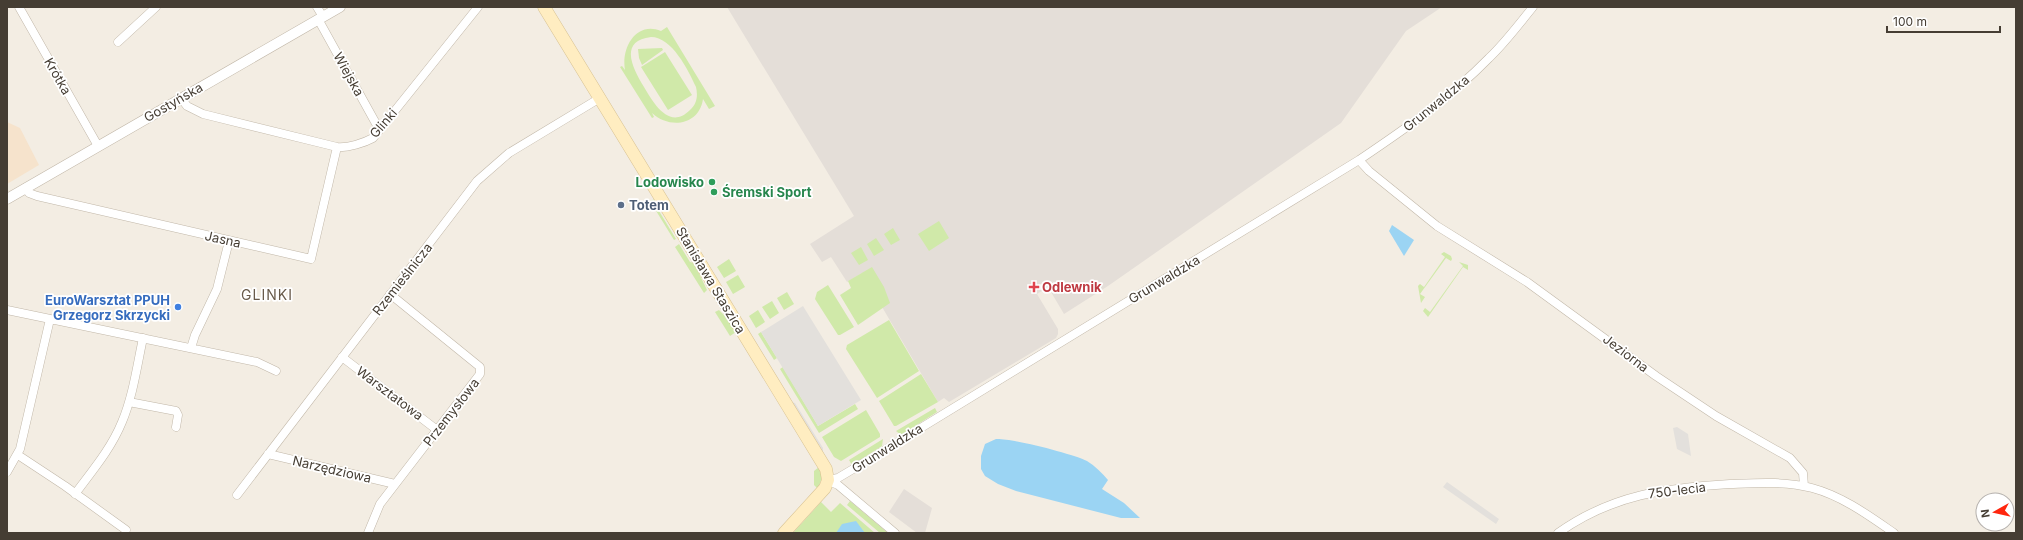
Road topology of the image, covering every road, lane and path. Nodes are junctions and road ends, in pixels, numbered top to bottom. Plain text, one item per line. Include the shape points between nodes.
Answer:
1 (19, 7) edge
2 (156, 7) edge
3 (317, 7) edge
4 (340, 7) edge
5 (478, 7) edge
6 (544, 7) edge
7 (1533, 7) edge
8 (321, 18) junction
9 (118, 42) dead end
10 (181, 98) junction
11 (600, 98) junction
12 (379, 129) junction
13 (98, 146) junction
14 (337, 146) junction
15 (1359, 160) junction
16 (25, 188) junction
17 (7, 199) edge
18 (229, 241) junction
19 (390, 294) junction
20 (7, 310) edge
21 (50, 319) junction
22 (143, 338) junction
23 (191, 348) junction
24 (342, 357) junction
25 (276, 371) dead end
26 (129, 402) junction
27 (176, 427) dead end
28 (437, 430) junction
29 (268, 454) junction
30 (18, 455) junction
31 (7, 472) edge
32 (828, 480) junction
33 (395, 484) junction
34 (1804, 486) junction
35 (76, 494) junction
36 (237, 494) dead end
37 (126, 530) dead end
38 (368, 533) edge
39 (784, 533) edge
40 (895, 533) edge
41 (1558, 533) edge
42 (1894, 533) edge

1 - 13 street, Krótka
2 - 9 street
3 - 8 street, Wiejska
4 - 8 street, Gostyńska
5 - 12 street, Glinki
6 - 11 main road, Stanisława Staszica
7 - 15 street, Grunwaldzka via 1495,52 1442,101
8 - 10 street, Gostyńska
8 - 12 street, Wiejska
10 - 13 street, Gostyńska
10 - 14 street, Glinki via 187,106 203,114
11 - 19 street, Rzemieślnicza via 492,166
11 - 32 main road, Stanisława Staszica via 824,466
12 - 14 street, Glinki via 369,140
13 - 16 street, Gostyńska
14 - 18 street, Jasna via 311,259
15 - 32 street, Grunwaldzka via 875,456 838,478
15 - 34 street, Jeziorna via 1437,226 1519,276 1656,376 1716,416 1790,458 1803,473
16 - 17 street, Gostyńska
16 - 18 street, Jasna via 37,196
18 - 23 street via 217,289
19 - 24 street, Rzemieślnicza
19 - 28 street, Przemysłowa via 480,367 477,380
20 - 21 street
21 - 22 street
21 - 30 street
22 - 23 street
22 - 26 street
23 - 25 street via 260,362
24 - 28 street, Warsztatowa
24 - 29 street, Rzemieślnicza
26 - 27 street via 175,410 178,415
26 - 35 street via 112,443
28 - 33 street, Przemysłowa
29 - 33 street, Narzędziowa
29 - 36 street, Rzemieślnicza
30 - 31 street
30 - 35 street
32 - 39 main road via 823,491
32 - 40 street via 838,485
33 - 38 street, Przemysłowa via 380,504
34 - 41 street, 750-lecia via 1754,483 1653,491 1603,507
34 - 42 street via 1826,492 1849,503
35 - 37 street

